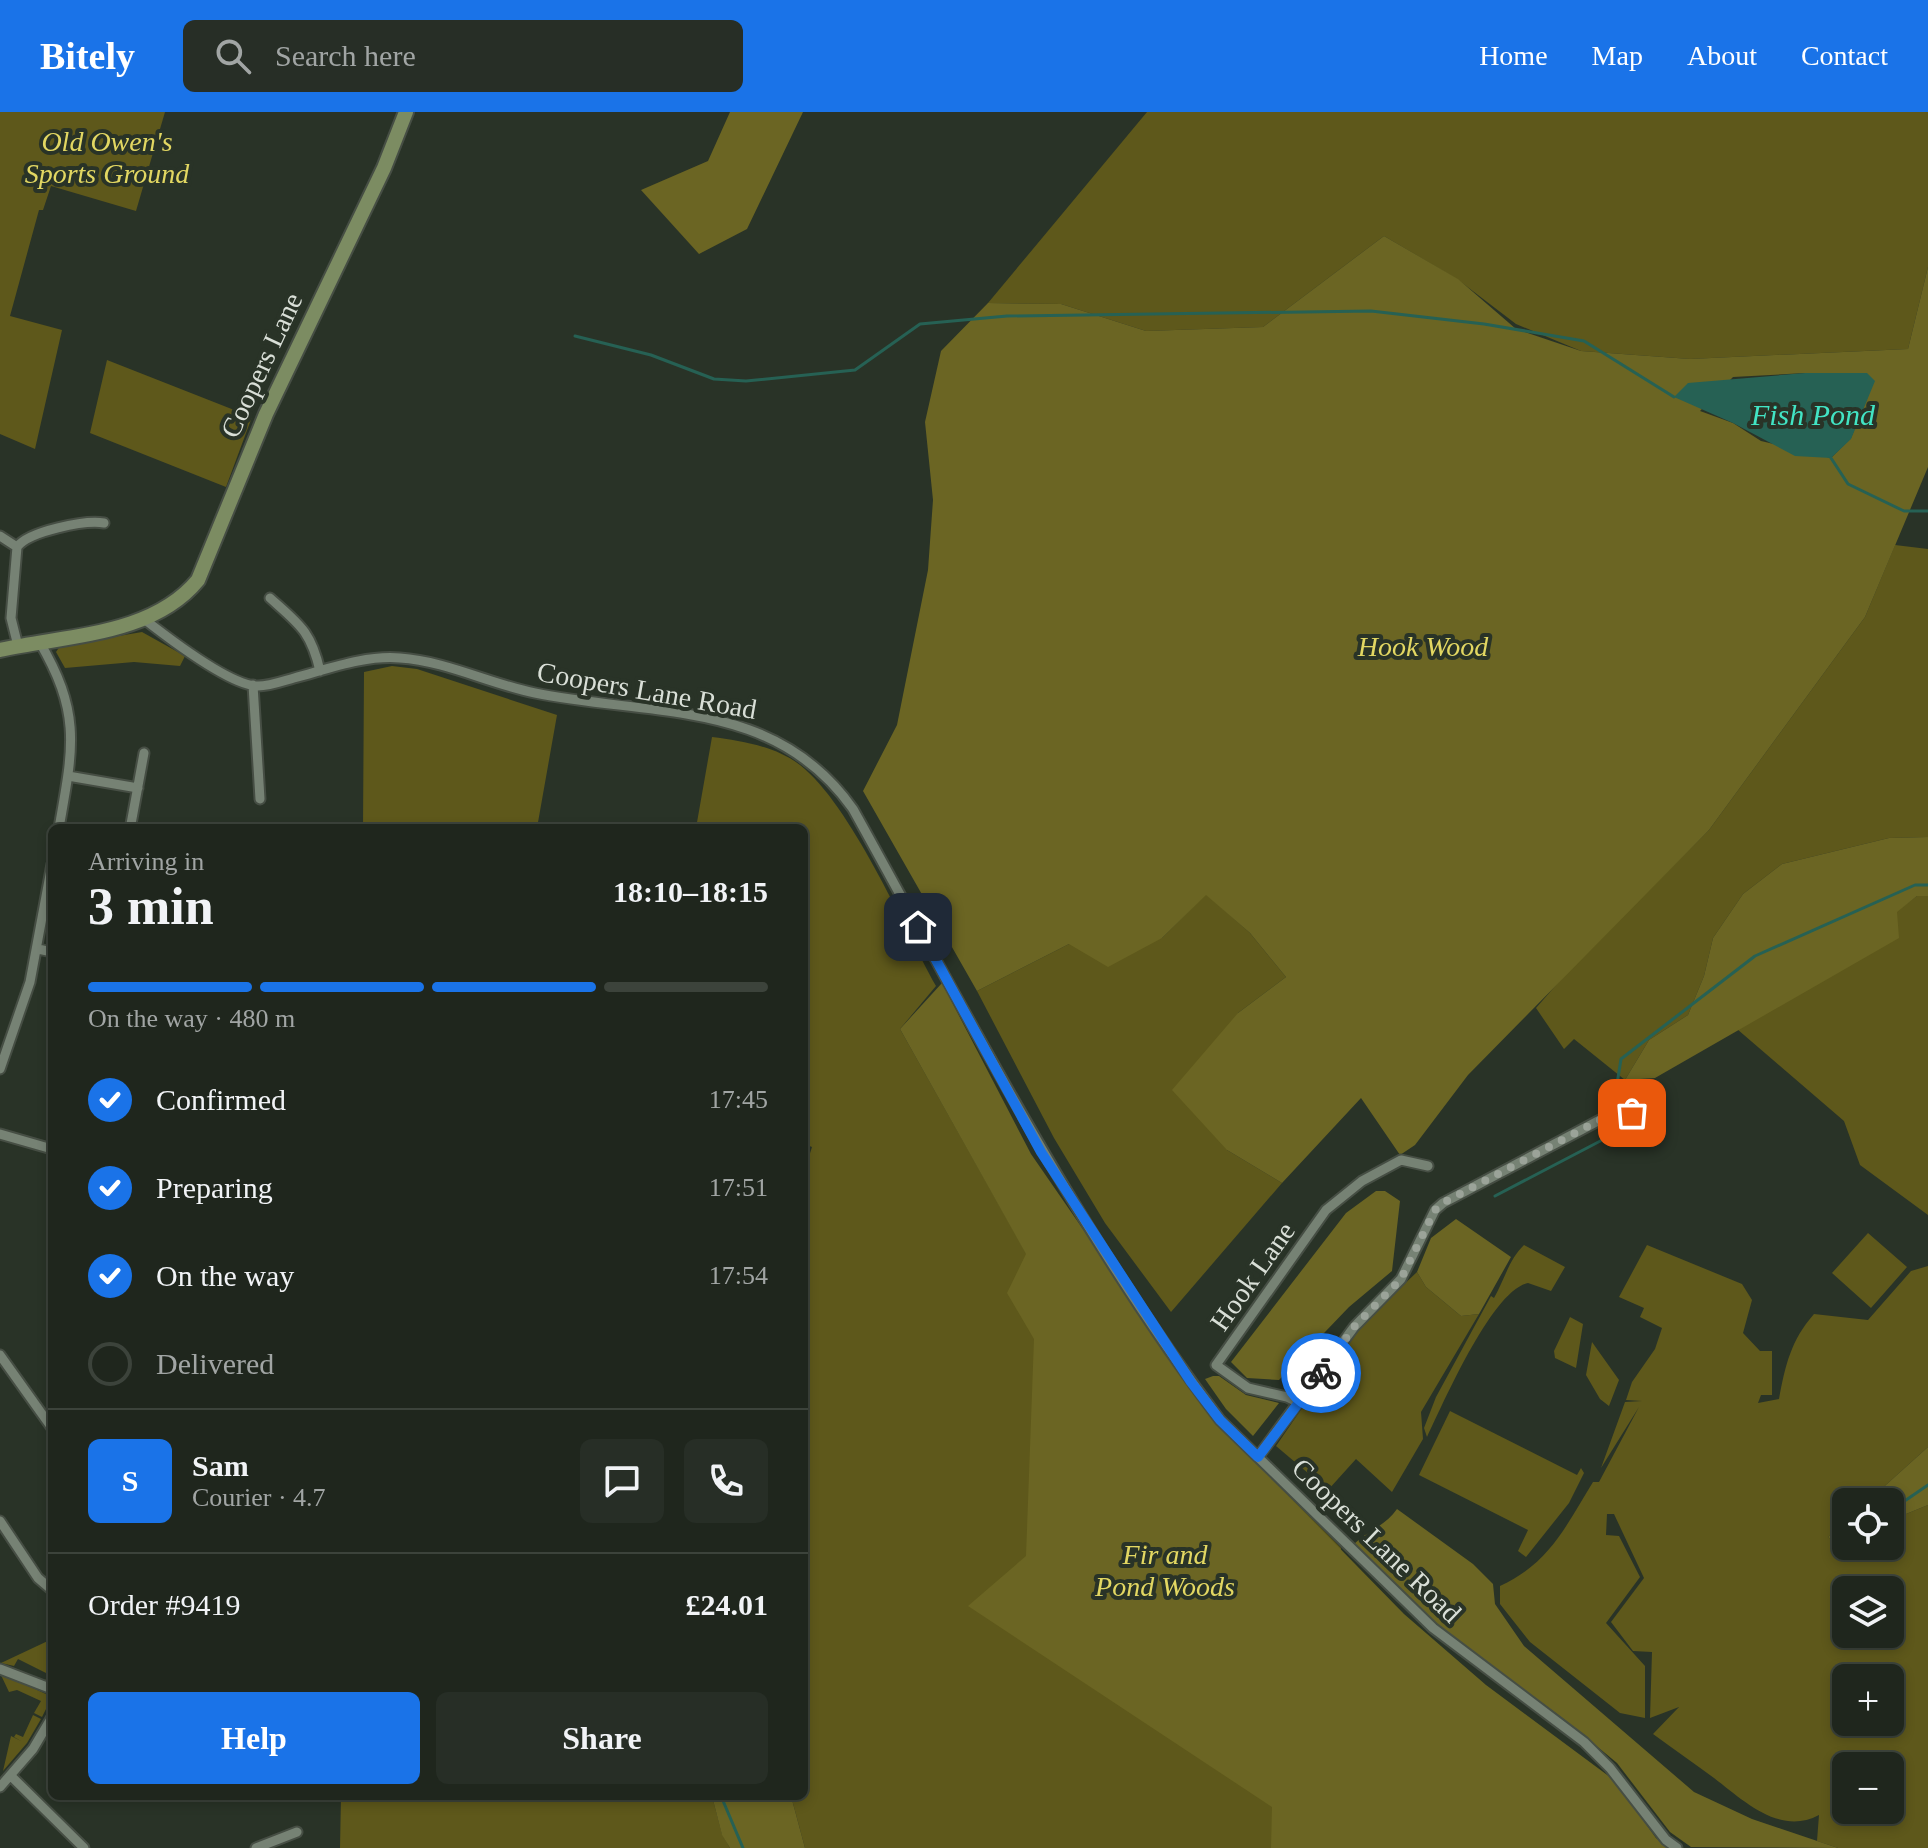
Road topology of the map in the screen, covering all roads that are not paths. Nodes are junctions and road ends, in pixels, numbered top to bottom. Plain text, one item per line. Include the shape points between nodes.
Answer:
1 (406, 112) edge
2 (104, 523) dead end
3 (0, 536) edge
4 (17, 547) junction
5 (270, 598) dead end
6 (144, 619) junction
7 (39, 641) junction
8 (18, 646) junction
9 (0, 650) edge
10 (320, 671) junction
11 (253, 685) junction
12 (144, 753) dead end
13 (68, 776) junction
14 (138, 788) junction
15 (260, 799) dead end
16 (60, 824) edge
17 (131, 824) dead end
18 (48, 905) edge
19 (38, 949) junction
20 (48, 951) edge
21 (0, 1069) edge
22 (1648, 1120) dead end
23 (0, 1134) edge
24 (48, 1148) edge
25 (1428, 1166) dead end
26 (0, 1355) edge
27 (1299, 1403) junction
28 (48, 1422) edge
29 (1258, 1457) junction
30 (0, 1521) edge
31 (48, 1587) edge
32 (0, 1669) edge
33 (48, 1687) edge
34 (48, 1723) edge
35 (12, 1777) junction
36 (0, 1787) edge
37 (297, 1832) dead end
38 (84, 1848) edge
39 (256, 1848) edge
40 (1677, 1848) edge

1 - 6 main road, Coopers Lane via 277,388 198,580 164,612
2 - 4 street via 89,521 25,539
3 - 4 street
4 - 8 street via 11,618
5 - 10 street via 305,628
6 - 7 main road, Coopers Lane
6 - 11 street via 233,678
7 - 8 main road, Coopers Lane
7 - 13 street via 69,707
8 - 9 main road, Coopers Lane
10 - 11 street, Coopers Lane Road
10 - 29 street, Coopers Lane Road via 370,659 422,661 539,694 737,725 785,743 817,766 853,809 1041,1152 1191,1382
11 - 15 street
12 - 14 street
13 - 14 street
13 - 16 street
14 - 17 street
18 - 19 street
19 - 20 street
19 - 21 street
22 - 27 street via 1615,1112 1443,1203 1401,1279 1354,1327
23 - 24 street
25 - 27 street, Hook Lane via 1401,1160 1362,1181 1326,1210 1216,1365 1248,1388
26 - 28 street
27 - 29 street
29 - 40 street, Coopers Lane Road via 1433,1628 1584,1742
30 - 31 street
32 - 33 street
34 - 35 street
35 - 36 street
35 - 38 street
37 - 39 street

